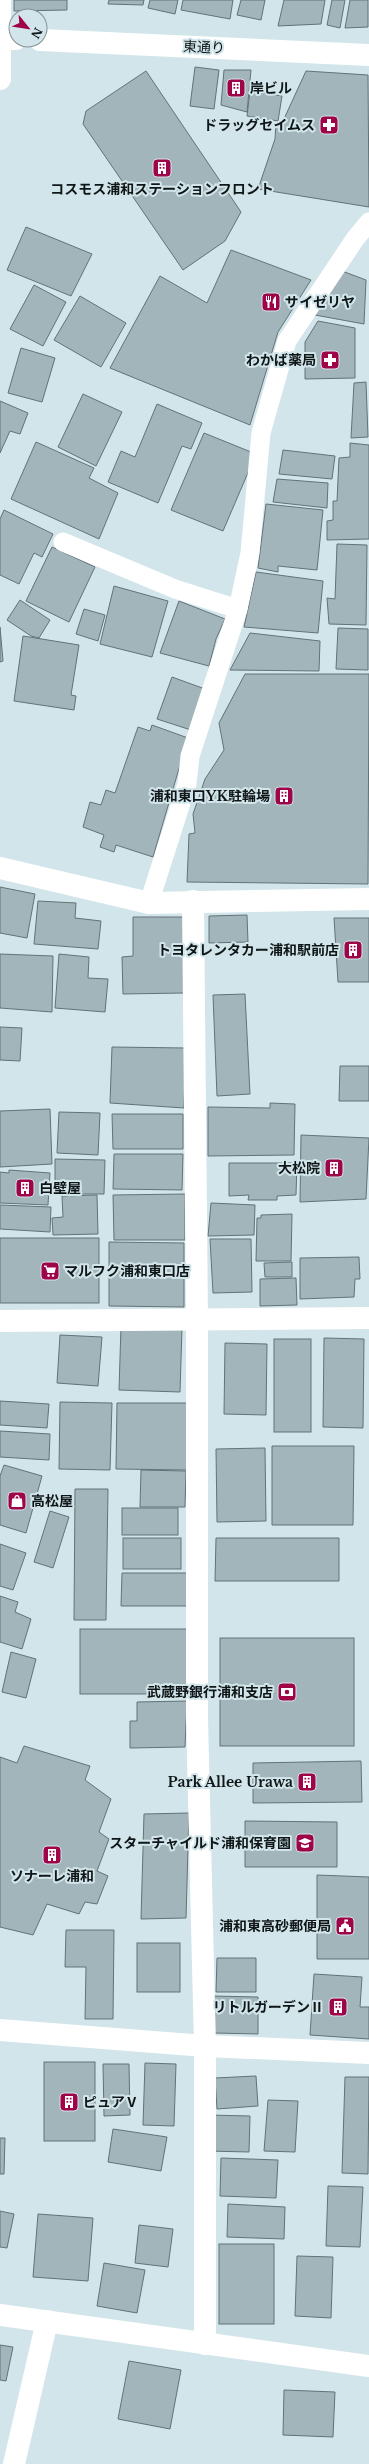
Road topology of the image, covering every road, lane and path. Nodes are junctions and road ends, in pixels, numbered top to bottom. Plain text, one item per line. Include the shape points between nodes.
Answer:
1 (0, 0) edge
2 (6, 39) edge
3 (48, 40) edge
4 (369, 55) edge
5 (0, 79) edge
6 (369, 222) edge
7 (62, 542) dead end
8 (238, 609) junction
9 (0, 868) edge
10 (369, 898) edge
11 (193, 901) junction
12 (149, 903) junction
13 (369, 1318) edge
14 (197, 1320) junction
15 (0, 1321) edge
16 (0, 2030) edge
17 (206, 2046) junction
18 (369, 2053) edge
19 (0, 2315) edge
20 (47, 2322) junction
21 (205, 2344) junction
22 (369, 2366) edge
23 (14, 2464) edge

1 - 2 street
2 - 5 street
3 - 4 street, 東通り
6 - 8 lane via 287,341 261,433 250,552
7 - 8 lane via 175,589
8 - 12 lane via 190,756 186,784
9 - 12 street
10 - 11 street
11 - 12 street
11 - 14 street
13 - 14 street
14 - 15 street
14 - 17 street via 197,1718
16 - 17 street
17 - 18 street
17 - 21 street
19 - 20 street
20 - 21 street
20 - 23 street
21 - 22 street

